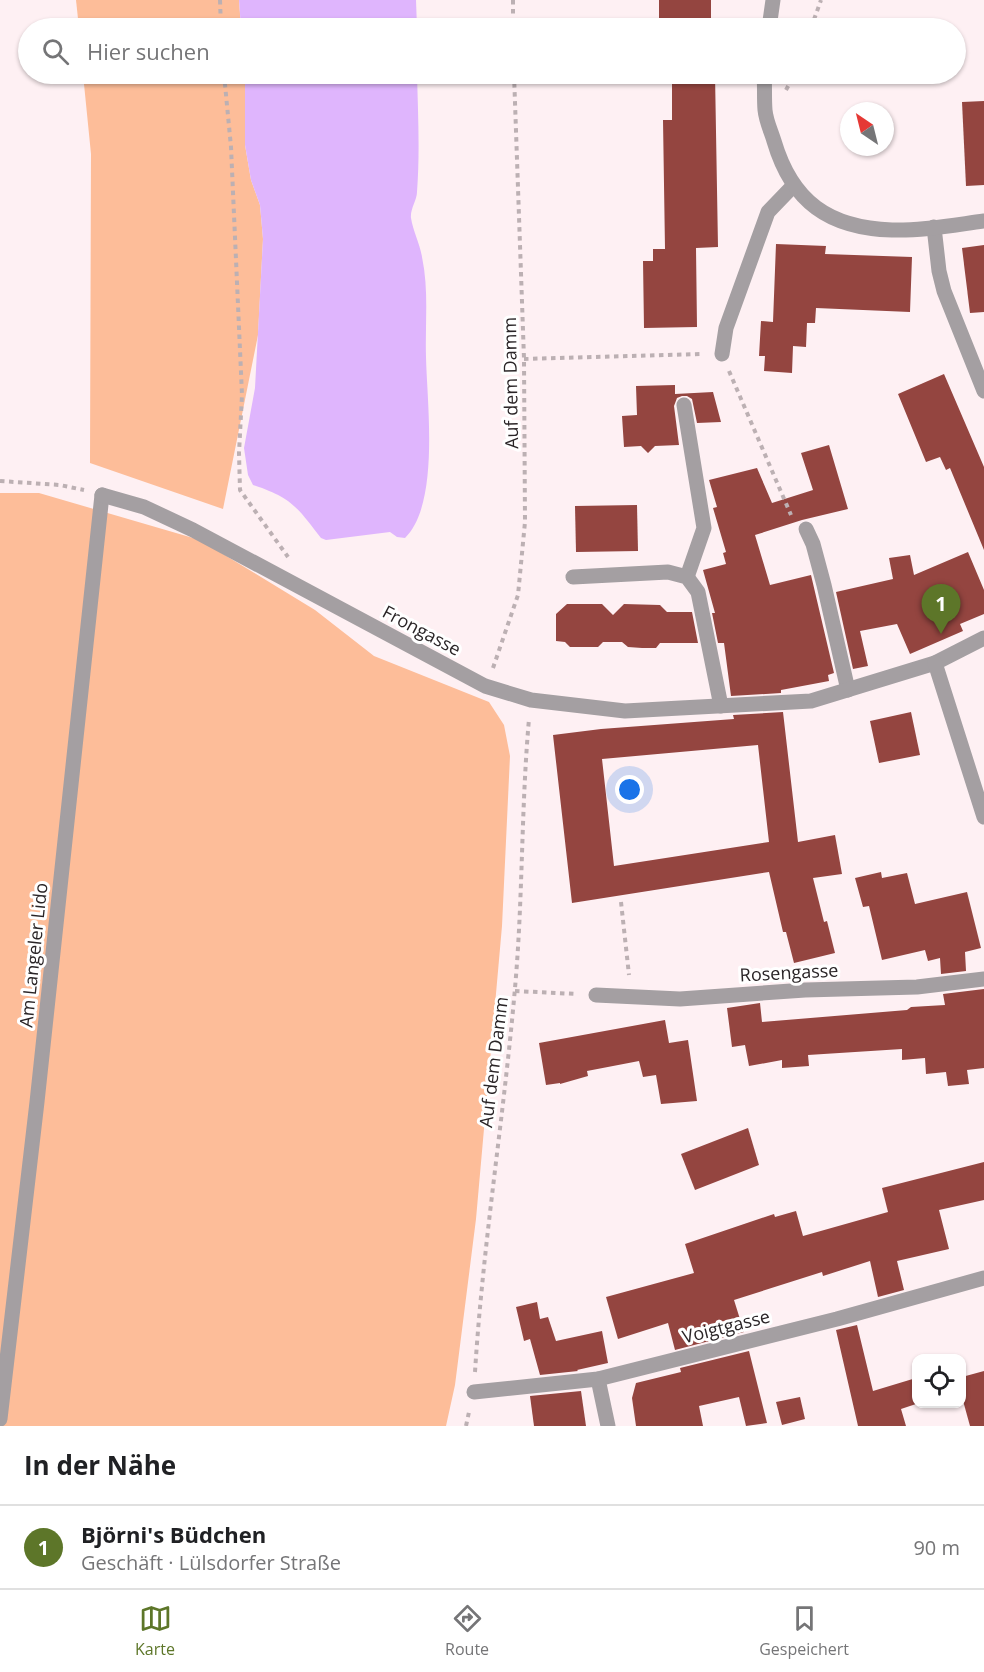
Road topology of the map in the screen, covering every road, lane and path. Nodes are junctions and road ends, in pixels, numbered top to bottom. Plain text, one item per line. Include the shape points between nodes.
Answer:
1 (220, 0) edge
2 (513, 0) edge
3 (773, 0) edge
4 (821, 0) edge
5 (221, 18) edge
6 (513, 18) edge
7 (770, 18) edge
8 (815, 18) edge
9 (225, 84) edge
10 (514, 84) edge
11 (765, 84) edge
12 (793, 186) junction
13 (984, 221) edge
14 (934, 227) junction
15 (722, 354) junction
16 (524, 359) junction
17 (984, 391) edge
18 (684, 405) dead end
19 (0, 481) edge
20 (102, 495) junction
21 (806, 529) joint
22 (573, 577) dead end
23 (687, 577) junction
24 (309, 591) junction
25 (984, 638) edge
26 (934, 663) junction
27 (486, 686) junction
28 (848, 690) junction
29 (531, 700) junction
30 (721, 706) junction
31 (984, 817) edge
32 (621, 902) dead end
33 (984, 979) edge
34 (515, 991) junction
35 (596, 995) joint
36 (632, 997) junction
37 (984, 1278) edge
38 (598, 1378) junction
39 (474, 1392) junction
40 (0, 1419) edge
41 (466, 1426) edge
42 (608, 1426) edge

1 - 5 path
2 - 6 path
3 - 7 street
4 - 8 path
9 - 24 path via 242,395 240,490
10 - 16 path, Auf dem Damm
11 - 12 street via 765,113 778,158
12 - 14 street via 823,212 852,225 892,230
12 - 15 street via 768,212 726,328
13 - 14 street
14 - 17 street via 944,291
15 - 16 path
15 - 21 path via 796,525
16 - 27 path, Auf dem Damm via 525,522 518,595
18 - 23 street via 704,528
19 - 20 path via 60,485
20 - 24 street, Frongasse via 144,507
20 - 40 street, Am Langeler Lido
21 - 28 street via 822,575
22 - 23 street via 668,572
23 - 30 street via 698,592
24 - 27 street, Frongasse
25 - 26 street, Frongasse
26 - 28 street, Frongasse
26 - 31 street
27 - 29 street, Frongasse
28 - 30 street, Frongasse via 811,701
29 - 30 street, Frongasse via 626,711
29 - 34 path, Auf dem Damm
32 - 36 path
33 - 36 street, Rosengasse via 917,987 680,999
34 - 35 path
34 - 39 path, Auf dem Damm via 480,1301
35 - 36 street, Rosengasse
37 - 38 street, Voigtgasse
38 - 39 street, Voigtgasse
38 - 42 street
39 - 41 path, Auf dem Damm

